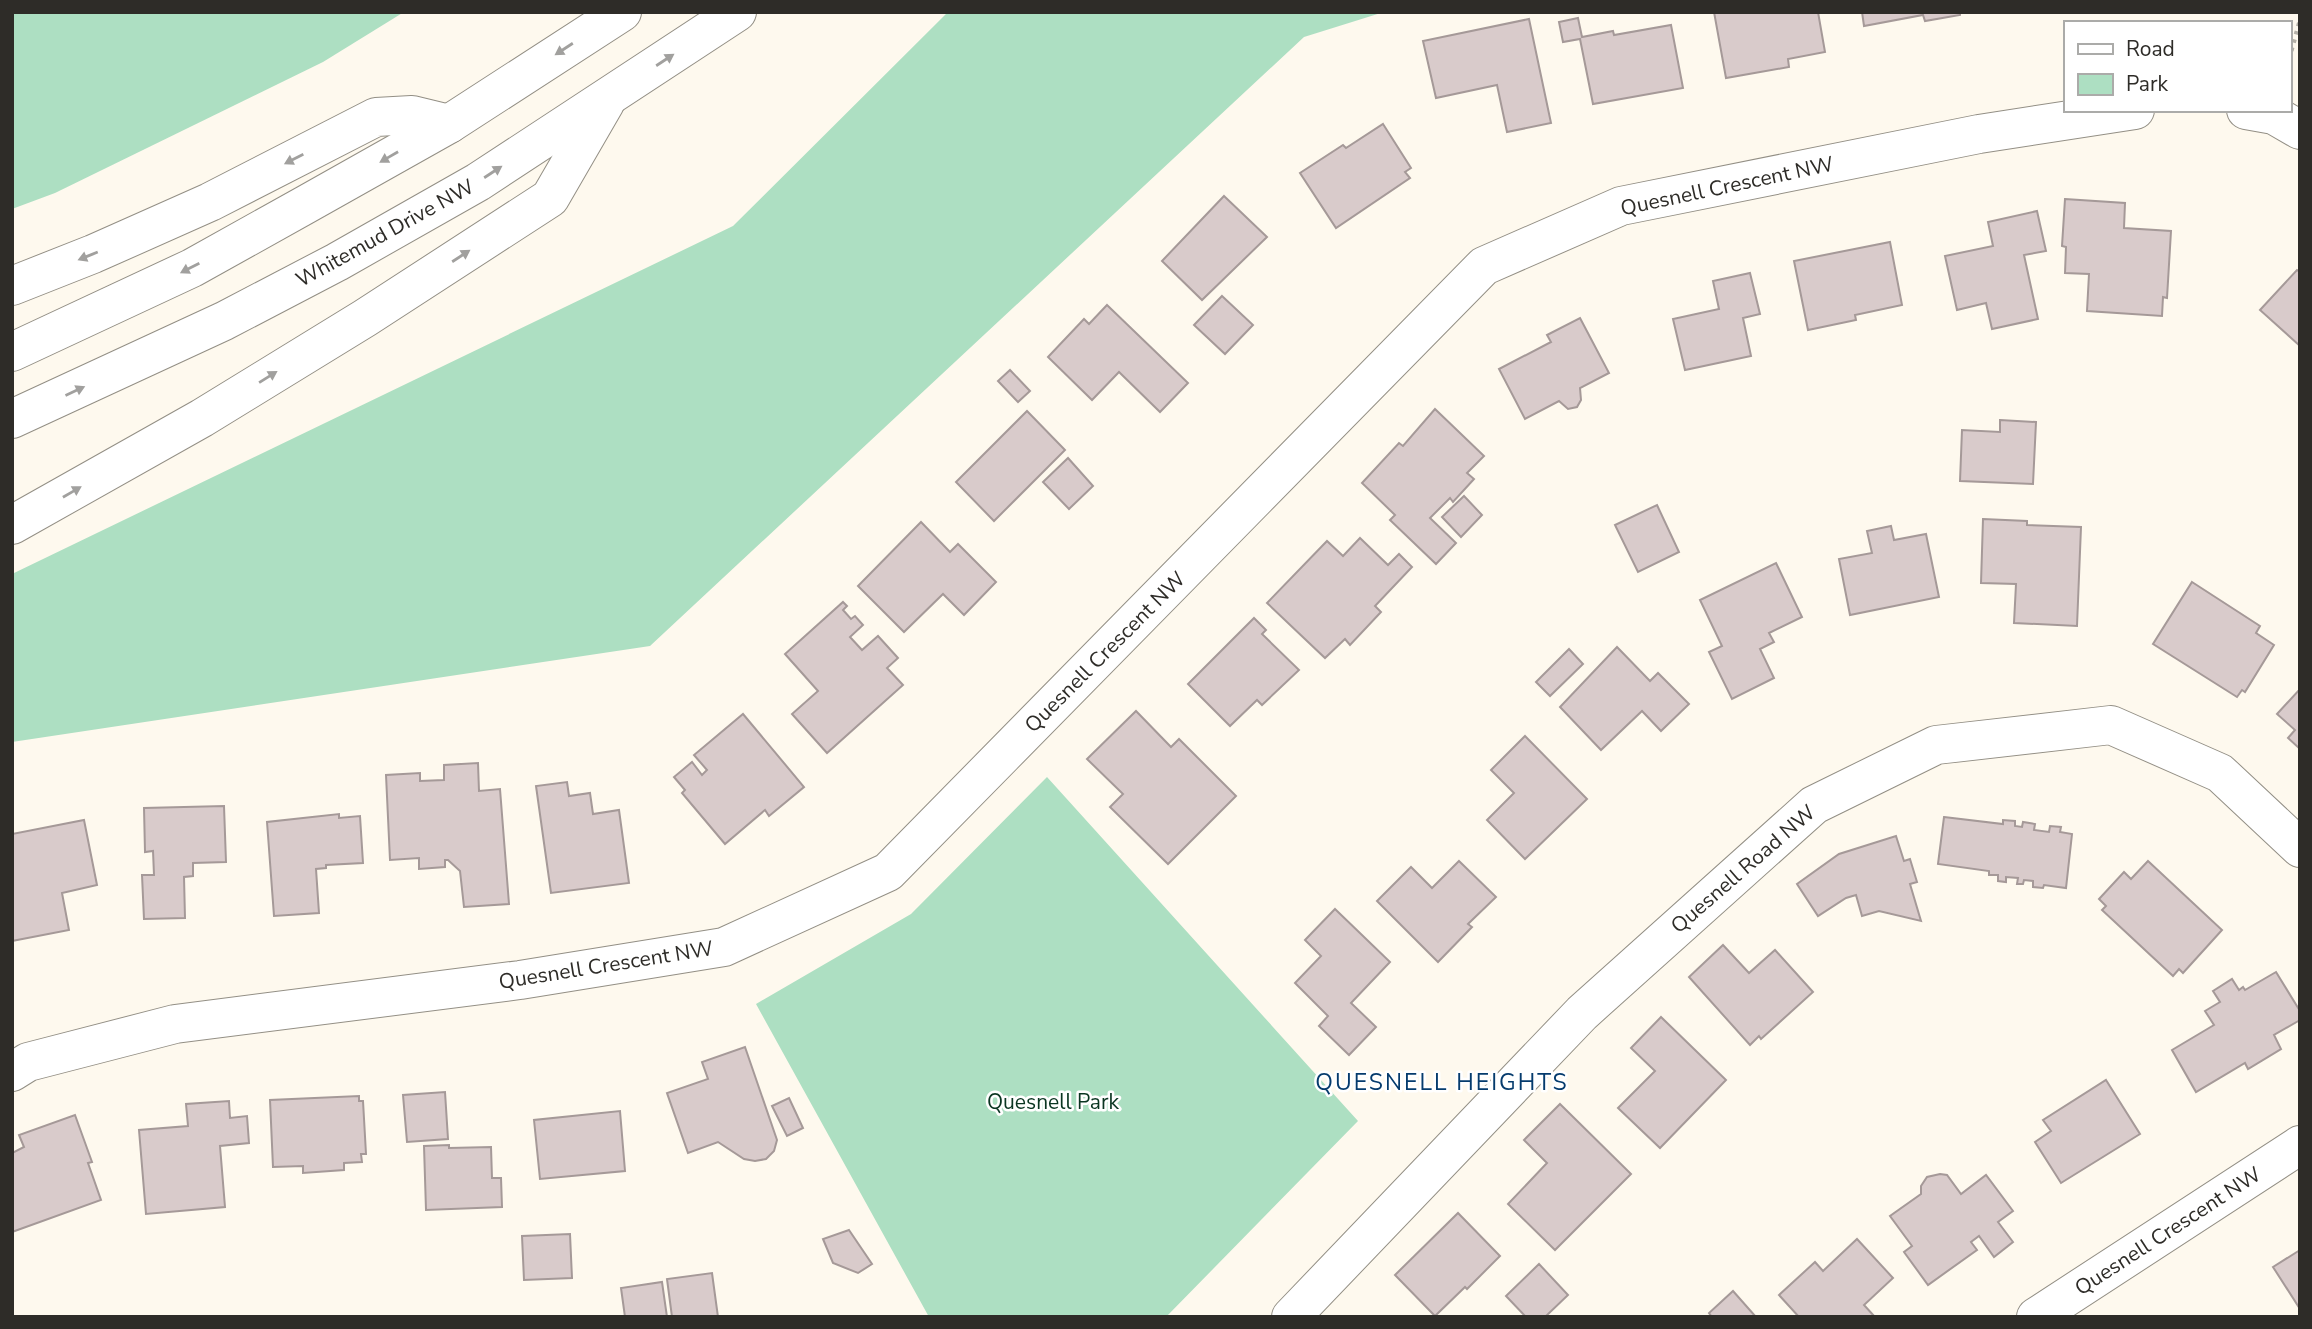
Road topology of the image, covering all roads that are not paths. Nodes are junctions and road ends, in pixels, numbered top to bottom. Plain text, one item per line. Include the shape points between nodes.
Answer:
1 (622, 12) edge
2 (737, 12) edge
3 (608, 97) junction
4 (2122, 112) edge
5 (2257, 112) edge
6 (449, 124) junction
7 (2300, 130) edge
8 (12, 286) edge
9 (12, 352) edge
10 (12, 419) edge
11 (12, 525) edge
12 (2300, 848) edge
13 (12, 1072) edge
14 (2300, 1145) edge
15 (1291, 1317) edge
16 (2036, 1317) edge

1 -> 6 main road
3 -> 2 main road, Whitemud Drive NW
10 -> 3 main road, Whitemud Drive NW via 224,321 337,262 478,182
11 -> 3 main road via 214,411 550,198
4 - 13 main road, Quesnell Crescent NW via 1979,134 1621,206 1483,267 888,872 724,947 520,980 175,1024 28,1062
5 - 7 main road via 2274,115
6 -> 8 main road via 412,115 376,117 210,202
6 -> 9 main road via 191,268
12 - 15 main road, Quesnell Road NW via 2220,773 2110,725 1936,746 1814,804 1582,1013
14 - 16 main road, Quesnell Crescent NW

